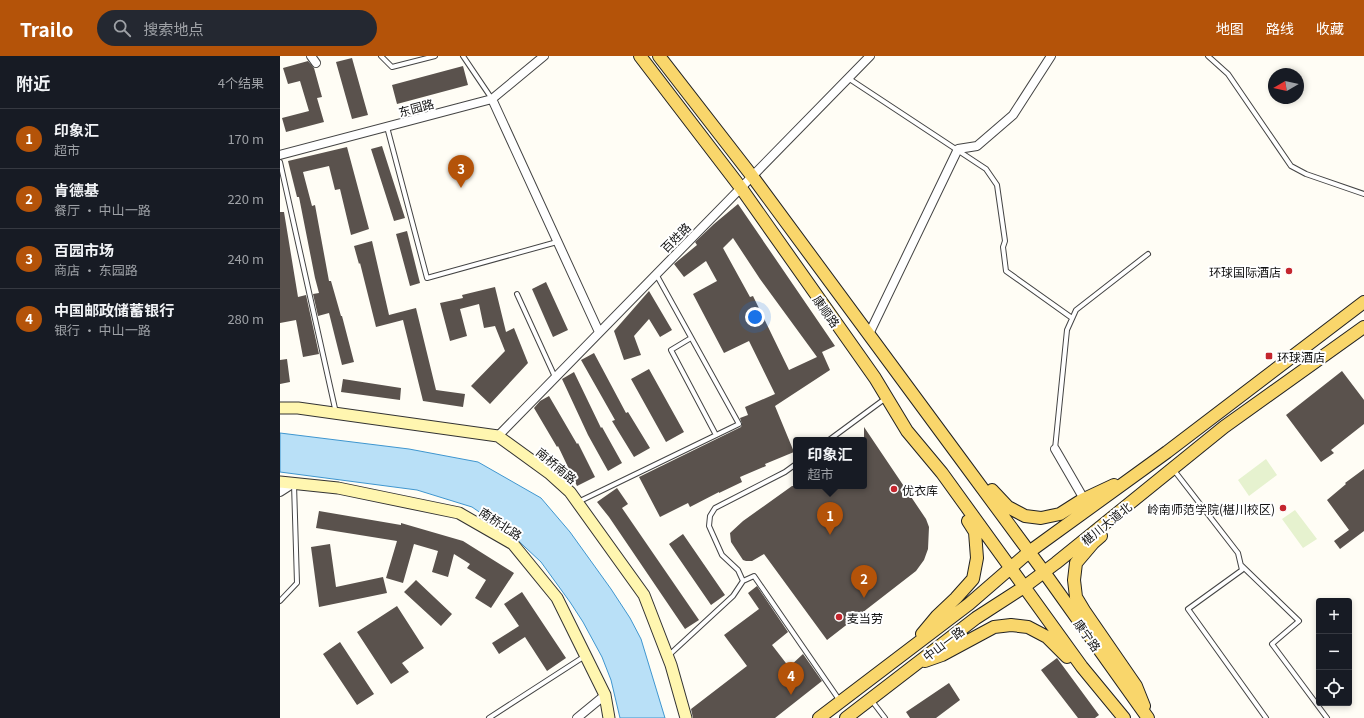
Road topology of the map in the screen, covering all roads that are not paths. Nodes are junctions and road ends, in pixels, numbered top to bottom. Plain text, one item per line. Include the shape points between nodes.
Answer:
1 (380, 56) edge
2 (435, 56) edge
3 (463, 56) edge
4 (544, 56) edge
5 (640, 56) edge
6 (659, 56) edge
7 (870, 56) edge
8 (1051, 56) edge
9 (1208, 56) edge
10 (848, 78) junction
11 (492, 99) junction
12 (387, 128) junction
13 (958, 150) junction
14 (280, 155) edge
15 (280, 162) edge
16 (752, 176) junction
17 (741, 188) junction
18 (1364, 194) edge
19 (558, 242) junction
20 (1148, 254) dead end
21 (656, 274) junction
22 (517, 294) dead end
23 (1364, 302) edge
24 (1072, 318) junction
25 (1364, 327) edge
26 (599, 332) junction
27 (869, 334) junction
28 (691, 338) junction
29 (555, 377) junction
30 (887, 398) junction
31 (280, 408) edge
32 (336, 413) junction
33 (907, 430) junction
34 (716, 435) junction
35 (498, 436) junction
36 (833, 437) edge
37 (1055, 449) joint
38 (960, 458) junction
39 (793, 466) edge
40 (1173, 469) junction
41 (1130, 479) junction
42 (280, 482) edge
43 (294, 483) junction
44 (280, 492) edge
45 (1137, 498) junction
46 (1084, 499) junction
47 (578, 503) junction
48 (1029, 552) junction
49 (1240, 564) junction
50 (1010, 569) junction
51 (1044, 572) junction
52 (743, 581) junction
53 (1024, 586) junction
54 (280, 601) edge
55 (906, 652) junction
56 (585, 656) junction
57 (668, 656) junction
58 (914, 665) junction
59 (605, 695) junction
60 (870, 699) junction
61 (841, 701) junction
62 (584, 715) edge
63 (489, 718) edge
64 (577, 718) edge
65 (609, 718) edge
66 (686, 718) edge
67 (819, 718) edge
68 (846, 718) edge
69 (886, 718) edge
70 (1118, 718) edge
71 (1124, 718) edge
72 (1148, 718) edge
73 (1266, 718) edge
74 (1327, 718) edge

1 - 2 lane via 392,67
3 - 11 lane
4 - 11 street, 东园路
5 - 17 main road, 康顺路
6 - 16 main road, 康顺路
7 - 10 street, 百姓路
8 - 13 street via 1013,115 977,146
9 - 18 lane via 1228,74 1291,166 1306,174
10 - 13 lane
10 - 16 street, 百姓路
11 - 12 street, 东园路
11 - 19 street
12 - 14 street, 东园路
12 - 19 lane via 427,278
13 - 24 lane via 986,169 997,186 1005,241 1003,248 1006,271
13 - 27 street
15 - 32 lane
16 - 17 street, 百姓路
16 - 27 main road, 康顺路
17 - 21 street, 百姓路
17 - 30 main road, 康顺路
19 - 26 street
20 - 24 lane via 1076,310
21 - 26 street, 百姓路
21 - 28 lane
22 - 29 lane
23 - 41 main road
24 - 37 lane via 1067,330
25 - 40 main road, 椹川大道北 via 1224,427
26 - 29 street, 百姓路
27 - 38 main road, 康顺路
28 - 34 lane via 671,350
28 - 34 lane via 739,424
29 - 35 street, 百姓路
30 - 33 main road, 康顺路
30 - 36 lane
31 - 32 street, 南桥南路
32 - 35 street, 南桥南路
33 - 50 main road, 康顺路 via 942,473
33 - 55 main road via 975,532 977,558 973,579 936,616
34 - 47 lane
35 - 47 street, 南桥南路 via 549,473
37 - 46 street
38 - 46 main road via 1008,507 1025,516 1041,518 1060,514
38 - 48 main road, 康顺路
39 - 52 lane via 715,508 710,516 709,526 722,555 738,570
40 - 45 main road, 椹川大道北
40 - 49 lane via 1238,553
41 - 46 main road
41 - 48 main road, 椹川大道北
42 - 43 street, 南桥北路
43 - 44 street
43 - 54 lane via 297,583
43 - 56 street, 南桥北路 via 338,488 460,513 513,544 557,598
45 - 51 main road, 椹川大道北
45 - 72 main road via 1117,523 1093,543 1076,563 1074,580 1076,597 1136,686
47 - 57 street, 南桥南路 via 644,595
48 - 50 main road, 中山一路
48 - 51 main road, 康宁路
49 - 73 lane via 1242,570 1188,609
49 - 74 lane via 1299,621 1272,644
50 - 53 main road, 康宁路
50 - 55 main road, 中山一路
51 - 53 main road, 中山一路
51 - 72 main road, 康宁路
52 - 57 lane via 733,596
52 - 61 lane via 754,576
53 - 58 main road, 中山一路 via 976,618
53 - 71 main road, 康宁路 via 1082,667
55 - 61 main road
56 - 59 street, 南桥北路
56 - 63 lane
57 - 66 street, 南桥南路
58 - 60 main road, 中山一路
58 - 70 main road via 942,655 994,627 1028,627 1047,637 1070,660
59 - 62 street
59 - 65 street, 南桥北路
60 - 68 main road, 中山一路
60 - 69 lane
61 - 67 main road
62 - 64 street

